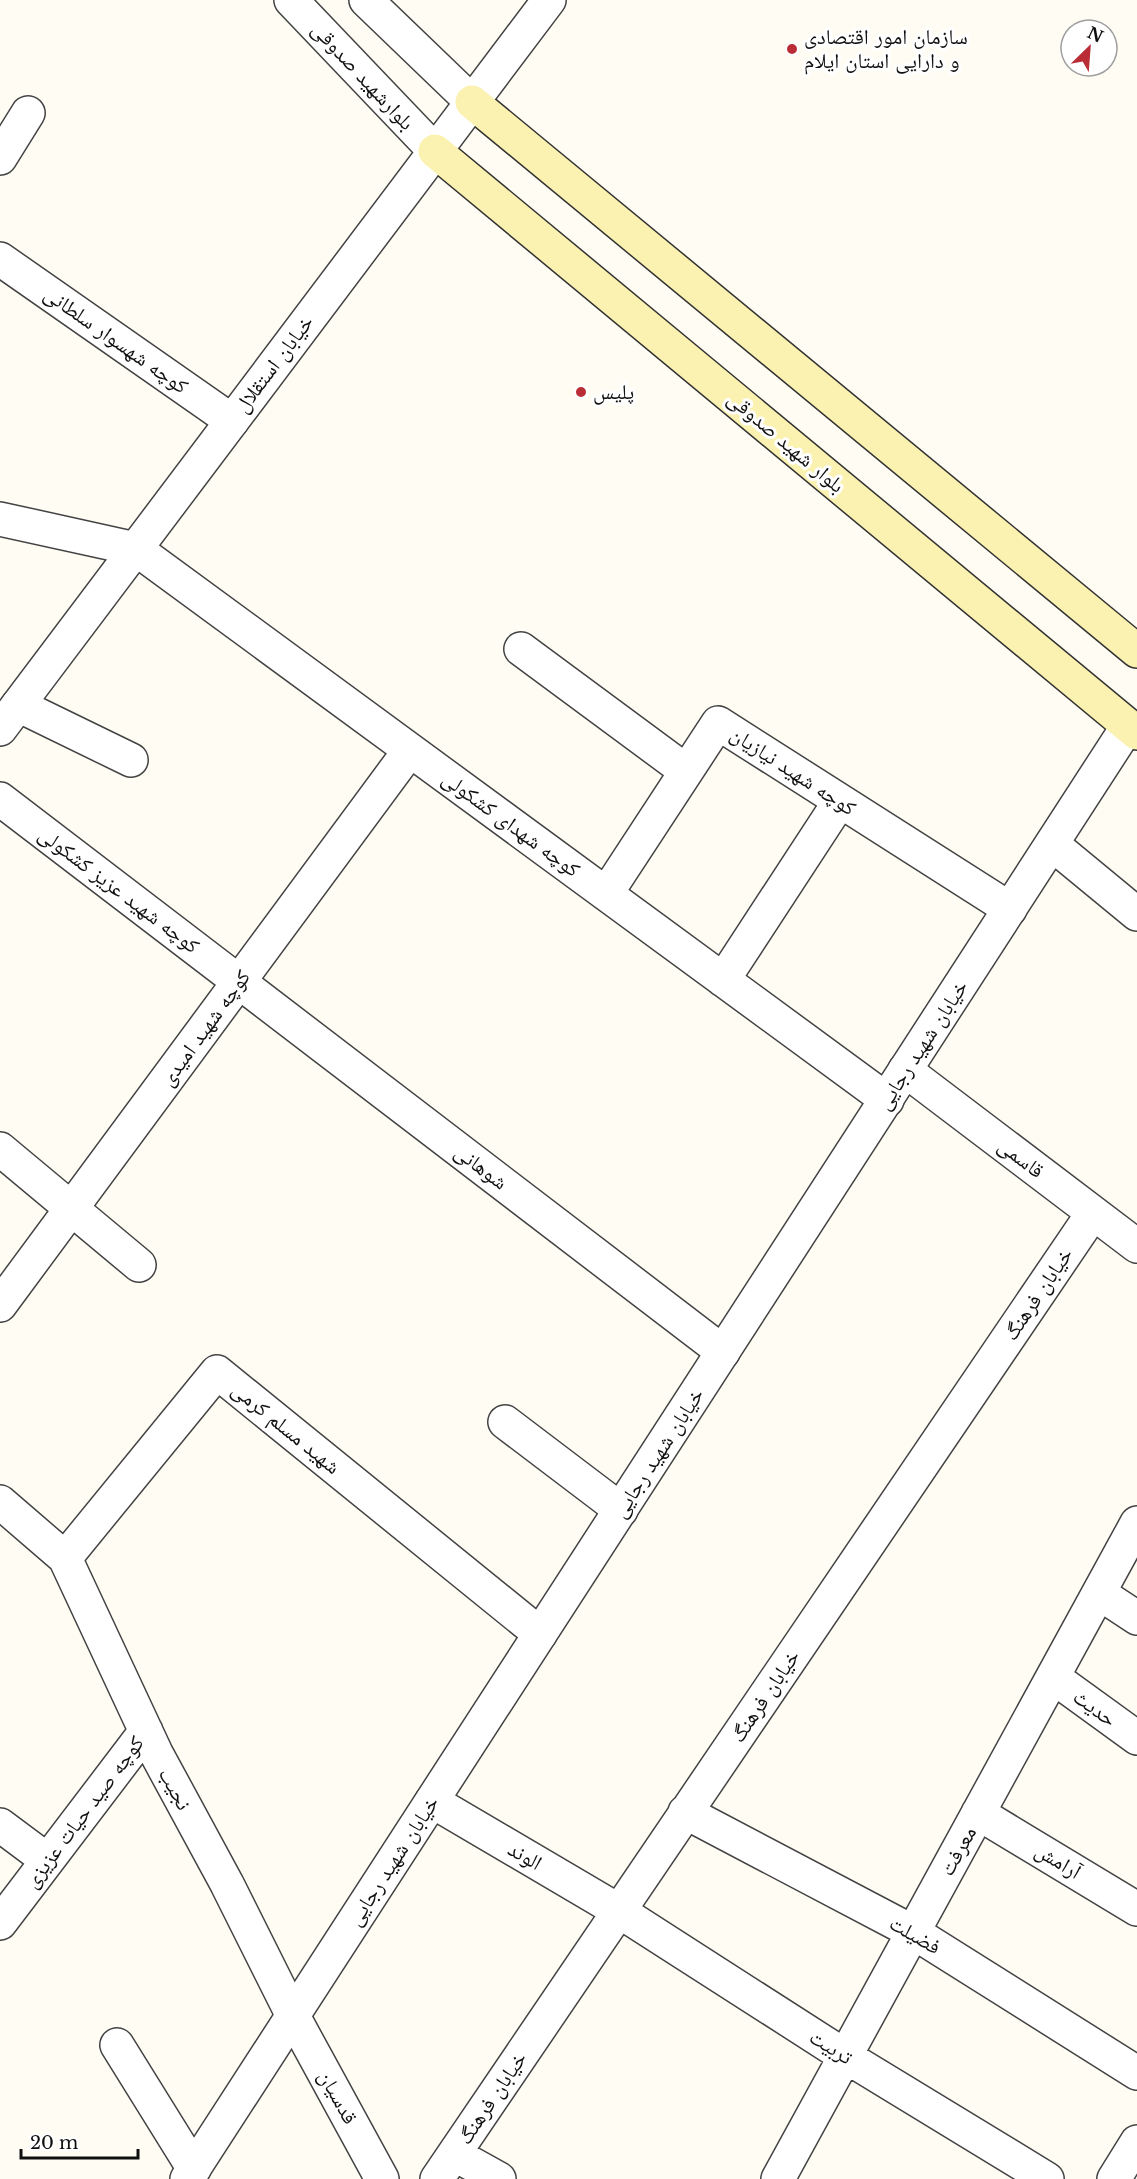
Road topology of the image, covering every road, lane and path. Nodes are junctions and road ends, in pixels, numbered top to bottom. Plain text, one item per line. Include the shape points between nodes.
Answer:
1 (291, 0) edge
2 (366, 0) edge
3 (549, 0) edge
4 (472, 102) junction
5 (28, 113) dead end
6 (435, 152) junction
7 (0, 158) edge
8 (0, 260) edge
9 (232, 421) junction
10 (0, 519) edge
11 (136, 549) junction
12 (521, 650) dead end
13 (1137, 651) edge
14 (9, 717) edge
15 (1133, 730) edge
16 (410, 750) junction
17 (131, 760) dead end
18 (686, 771) junction
19 (0, 799) edge
20 (840, 801) junction
21 (1052, 844) junction
22 (606, 894) junction
23 (1010, 909) junction
24 (1137, 914) edge
25 (723, 980) junction
26 (239, 981) junction
27 (905, 1070) junction
28 (887, 1100) junction
29 (0, 1149) edge
30 (72, 1208) junction
31 (1093, 1213) junction
32 (1137, 1246) edge
33 (140, 1265) dead end
34 (0, 1305) edge
35 (723, 1352) junction
36 (505, 1422) dead end
37 (0, 1502) edge
38 (621, 1510) junction
39 (1137, 1523) edge
40 (65, 1558) junction
41 (1099, 1593) junction
42 (1137, 1618) edge
43 (540, 1634) junction
44 (1053, 1677) junction
45 (146, 1731) junction
46 (1137, 1738) edge
47 (432, 1801) junction
48 (685, 1812) junction
49 (978, 1813) junction
50 (0, 1825) edge
51 (47, 1860) junction
52 (1137, 1908) edge
53 (619, 1911) junction
54 (0, 1923) edge
55 (913, 1932) junction
56 (293, 2016) junction
57 (117, 2045) dead end
58 (845, 2056) junction
59 (1137, 2073) edge
60 (1137, 2142) edge
61 (445, 2167) edge
62 (190, 2174) edge
63 (781, 2178) edge
64 (382, 2179) edge
65 (498, 2179) edge
66 (1047, 2179) edge
67 (1114, 2179) edge

1 - 6 street, بلوارشهید صدوقی
2 - 4 street
3 - 4 street, خیابان استقلال
4 - 6 street, خیابان استقلال
4 - 13 main road
5 - 7 street
6 - 9 street, خیابان استقلال
6 - 15 main road, بلوار شهید صدوقی
8 - 9 street, کوچه شهسوار سلطانی
9 - 11 street, خیابان استقلال
10 - 11 street
11 - 14 street, خیابان استقلال
11 - 16 street, کوچه شهدای کشکولی
12 - 18 street
14 - 17 street
15 - 21 street, خیابان شهید رجایی
16 - 22 street, کوچه شهدای کشکولی
16 - 26 street, کوچه شهید امیدی
18 - 20 street, کوچه شهید نیازیان via 718,723
18 - 22 street, کوچه شهید نیازیان
19 - 26 street, کوچه شهید عزیز کشکولی
20 - 23 street, کوچه شهید نیازیان
20 - 25 street
21 - 23 street, خیابان شهید رجایی
21 - 24 street
22 - 25 street, کوچه شهدای کشکولی
23 - 27 street, خیابان شهید رجایی
25 - 28 street, کوچه شهدای کشکولی
26 - 30 street, کوچه شهید امیدی
26 - 35 street, شوهانی
27 - 28 street, خیابان شهید رجایی
27 - 31 street, قاسمی
28 - 35 street, خیابان شهید رجایی
29 - 30 street
30 - 33 street
30 - 34 street, کوچه شهید امیدی
31 - 32 street, قاسمی
31 - 48 street, خیابان فرهنگ
35 - 38 street, خیابان شهید رجایی
36 - 38 street
37 - 40 street
38 - 43 street, خیابان شهید رجایی
39 - 41 street, معرفت
40 - 43 street, شهید مسلم کرمی via 217,1372
40 - 45 street, نجیب
41 - 42 street
41 - 44 street, معرفت
43 - 47 street, خیابان شهید رجایی
44 - 46 street, حدیث
44 - 49 street, معرفت
45 - 51 street, کوچه صید حیات عزیزی
45 - 56 street, نجیب
47 - 53 street, الوند
47 - 56 street, خیابان شهید رجایی
48 - 53 street, خیابان فرهنگ
48 - 55 street, فضیلت
49 - 52 street, آرامش
49 - 55 street, معرفت
50 - 51 street
51 - 54 street, کوچه صید حیات عزیزی
53 - 58 street, تربیت
53 - 61 street, خیابان فرهنگ
55 - 58 street, معرفت
55 - 59 street, فضیلت
56 - 62 street, خیابان شهید رجایی
56 - 64 street, قدسیان
57 - 62 street
58 - 63 street, معرفت
58 - 66 street, تربیت
60 - 67 street
61 - 65 street

